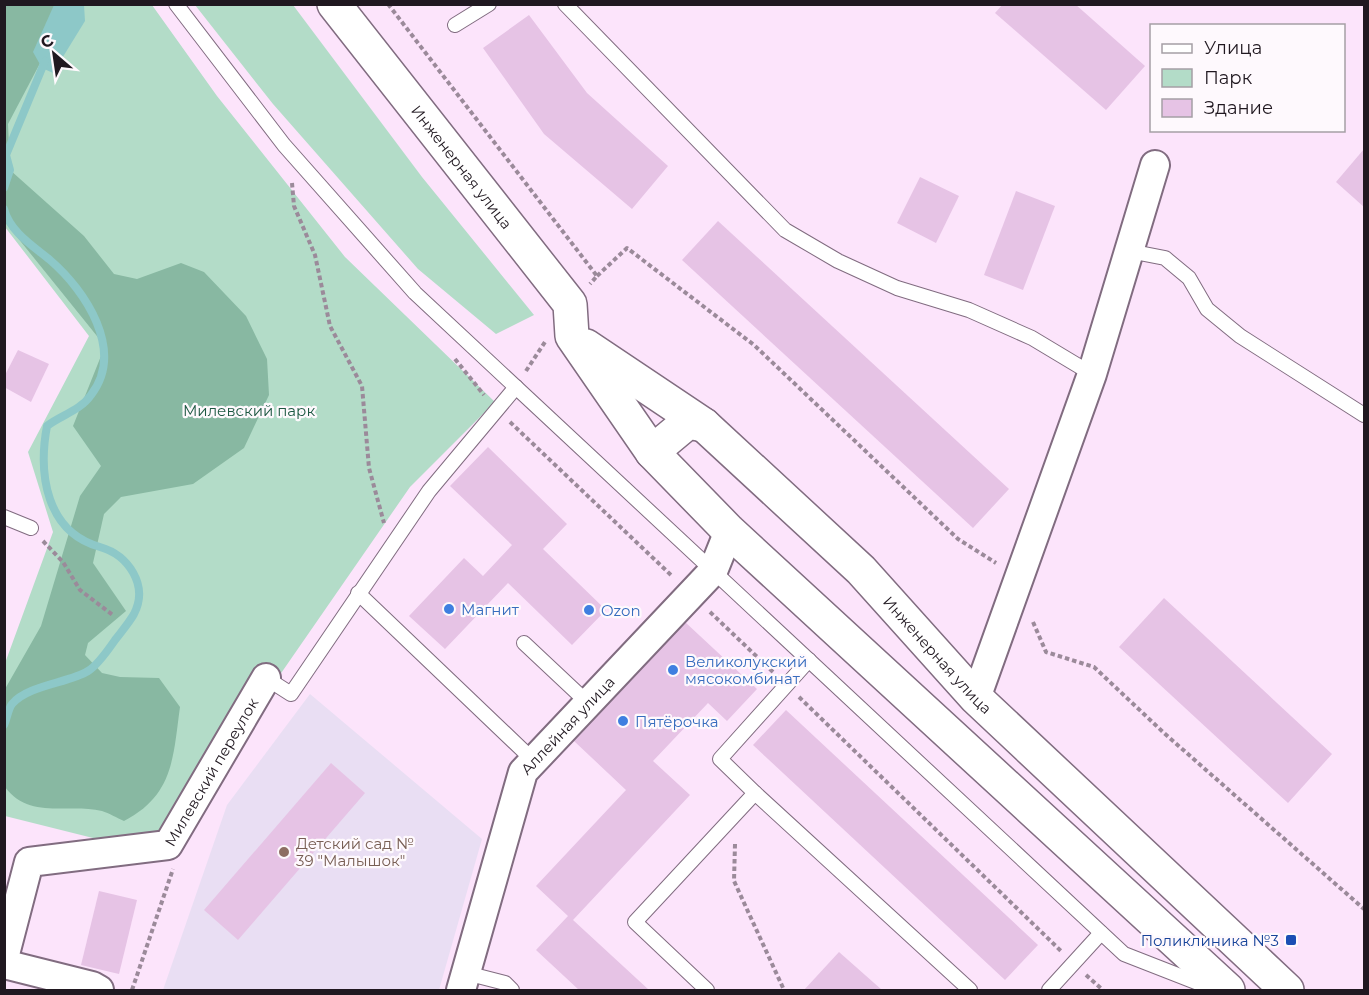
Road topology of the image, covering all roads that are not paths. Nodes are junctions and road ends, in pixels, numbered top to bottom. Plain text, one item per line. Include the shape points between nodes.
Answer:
1 (176, 4) edge
2 (334, 4) edge
3 (489, 4) edge
4 (566, 4) edge
5 (455, 25) dead end
6 (1155, 165) dead end
7 (1129, 251) junction
8 (572, 336) junction
9 (1092, 374) junction
10 (516, 387) junction
11 (1365, 415) edge
12 (704, 425) junction
13 (652, 452) junction
14 (4, 518) edge
15 (31, 528) road end
16 (729, 531) junction
17 (713, 571) junction
18 (358, 593) junction
19 (524, 643) dead end
20 (809, 660) junction
21 (266, 678) joint
22 (976, 698) junction
23 (589, 704) junction
24 (534, 761) junction
25 (754, 793) junction
26 (1101, 933) junction
27 (4, 958) edge
28 (4, 964) edge
29 (463, 982) edge
30 (99, 990) edge
31 (512, 990) edge
32 (707, 990) edge
33 (970, 990) edge
34 (1049, 990) edge
35 (1218, 990) edge
36 (1228, 990) edge
37 (1287, 990) edge

1 - 10 lane via 284,145 407,284
2 - 8 main road, Инженерная улица via 570,304
3 - 5 lane
4 - 9 lane via 785,230 838,261 897,288 969,310 1032,338
6 - 7 street
7 - 9 street
7 - 11 lane via 1165,258 1189,278 1207,309 1240,336
8 - 12 main road, Инженерная улица
8 - 13 main road
9 - 22 street
10 - 17 lane
10 - 18 lane via 429,490
12 - 13 main road via 688,422
12 - 22 main road, Инженерная улица via 861,570
13 - 16 main road
14 - 15 lane
16 - 17 street, Аллейная улица
16 - 36 main road
17 - 20 lane
17 - 23 street, Аллейная улица
18 - 21 lane via 291,694
18 - 24 lane
19 - 23 lane
20 - 25 lane via 720,759
20 - 26 lane
21 - 27 street, Милевский переулок via 168,845 30,862
22 - 37 main road, Инженерная улица
23 - 24 street, Аллейная улица
24 - 29 street, Аллейная улица via 523,772
25 - 32 lane via 635,922
25 - 33 lane
26 - 34 lane
26 - 35 lane via 1124,954
28 - 30 street
29 - 31 lane via 505,983

